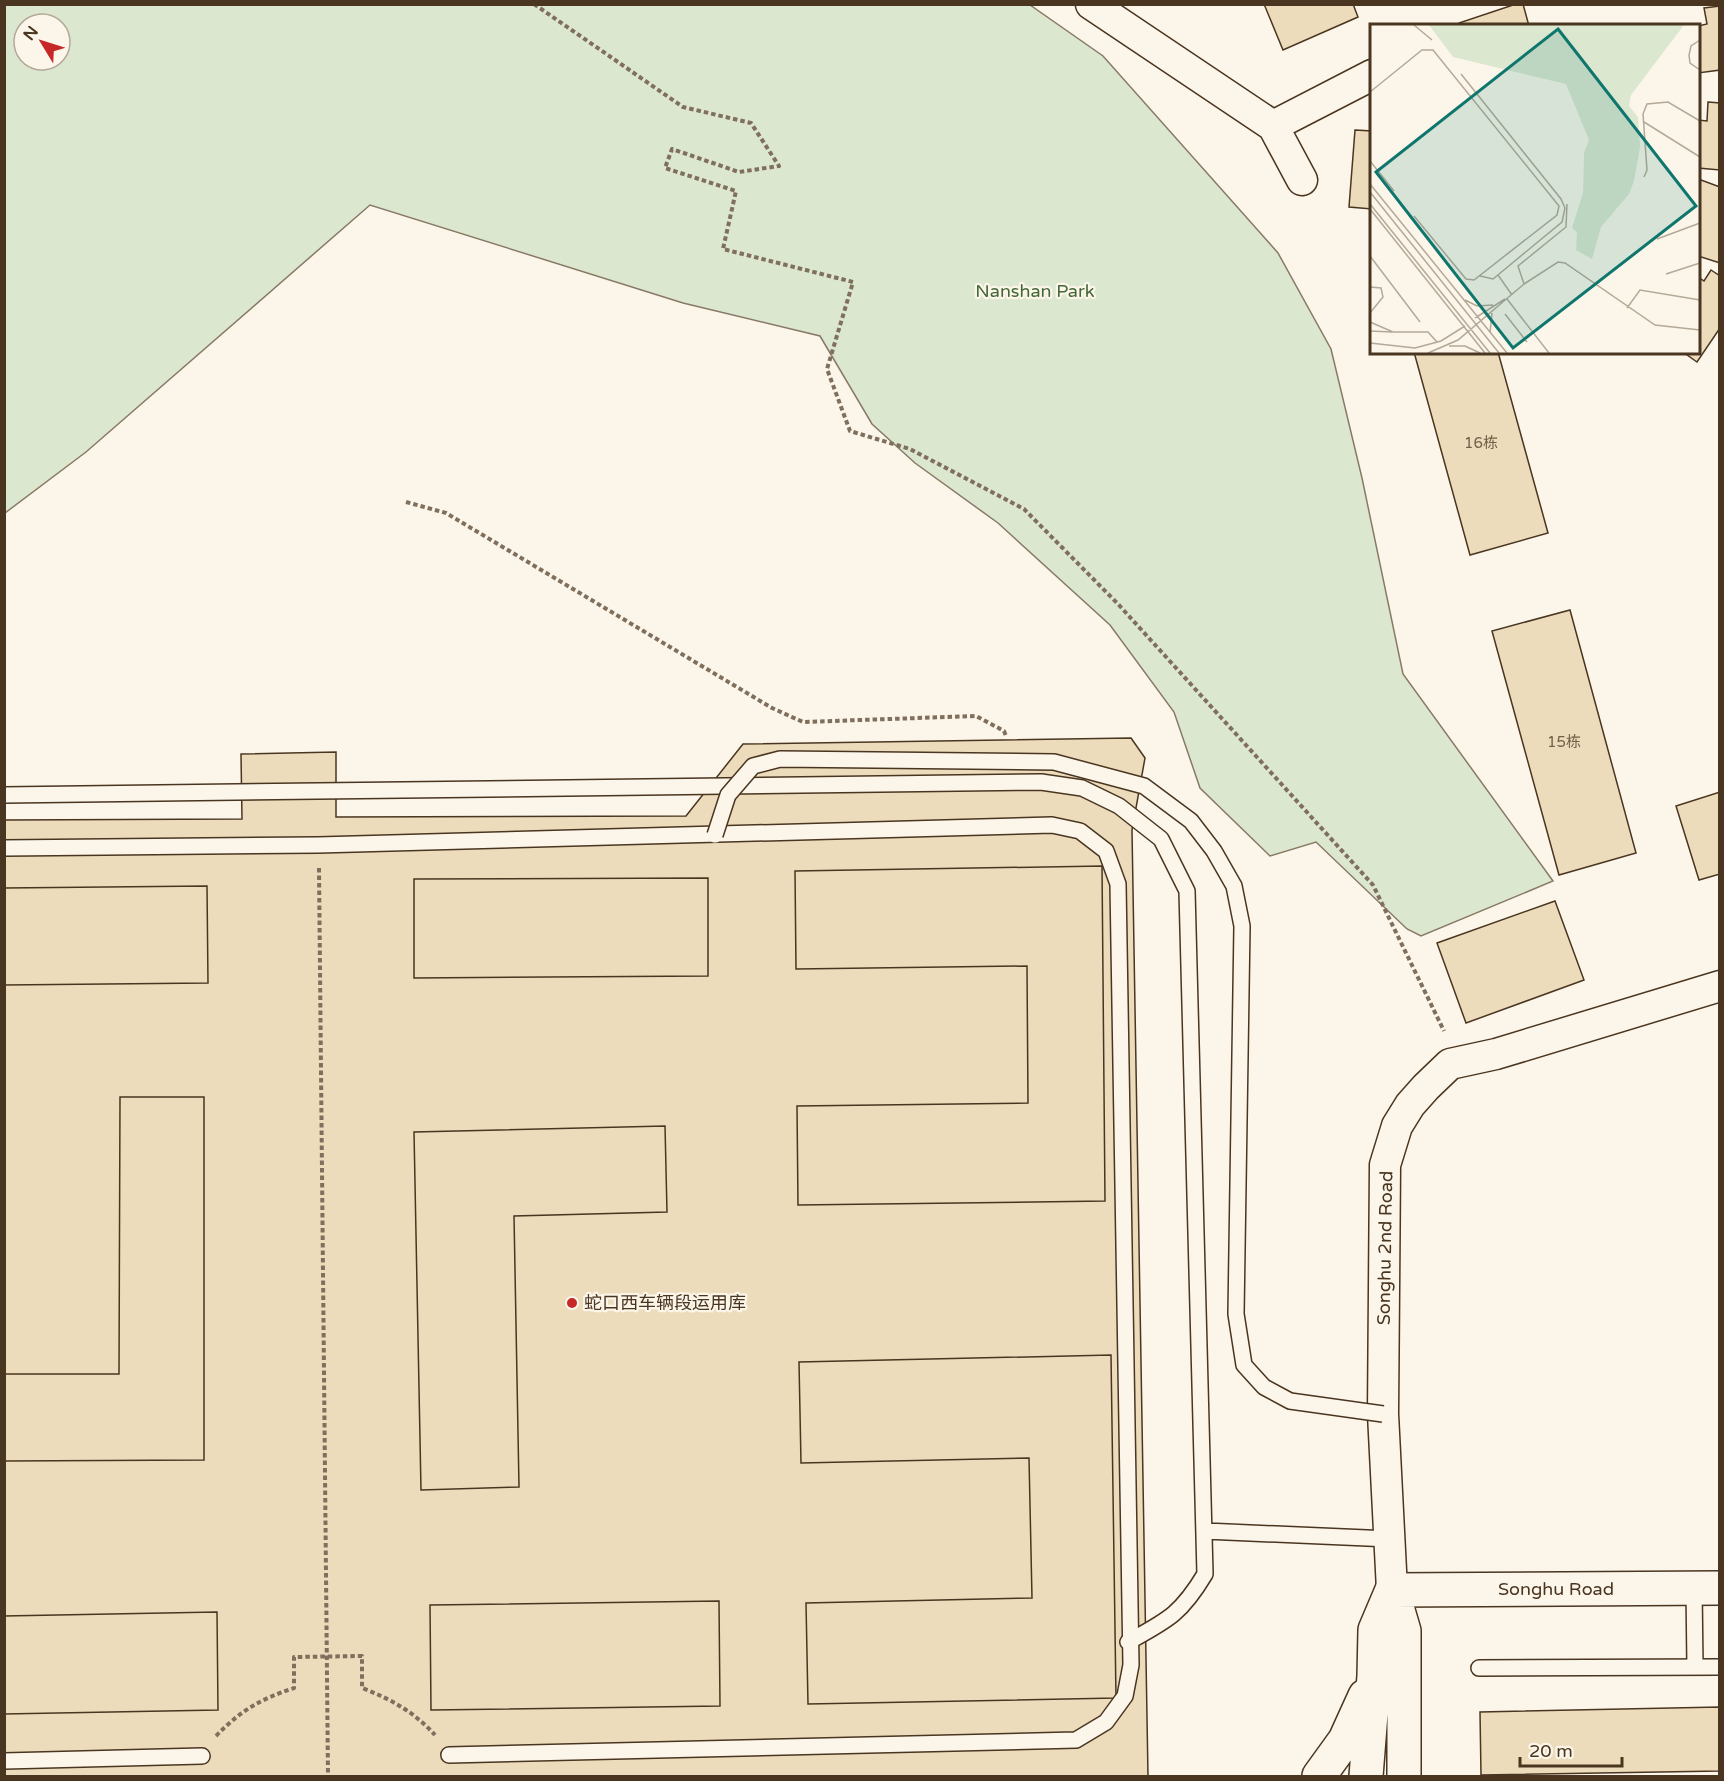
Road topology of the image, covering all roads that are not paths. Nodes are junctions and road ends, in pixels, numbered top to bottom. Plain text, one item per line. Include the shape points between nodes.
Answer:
1 (1091, 4) edge
2 (1370, 76) edge
3 (1273, 126) junction
4 (1302, 180) dead end
5 (4, 795) edge
6 (715, 835) junction
7 (4, 848) edge
8 (1719, 986) edge
9 (1383, 1414) junction
10 (1205, 1532) junction
11 (1390, 1539) junction
12 (1707, 1588) edge
13 (1392, 1590) junction
14 (1128, 1642) dead end
15 (1695, 1667) junction
16 (1479, 1668) dead end
17 (1719, 1668) edge
18 (1374, 1676) junction
19 (1404, 1741) junction
20 (449, 1755) road end
21 (202, 1756) road end
22 (4, 1761) edge
23 (1319, 1776) edge
24 (1366, 1776) edge
25 (1404, 1776) edge
26 (1422, 1776) edge

1 - 3 street
2 - 3 street
3 - 4 street
5 - 10 lane via 1041,782 1082,788 1119,806 1161,839 1187,891
6 - 7 lane
6 - 9 lane, bridge via 728,795 753,766 780,759 1054,762 1144,786 1191,821 1234,886 1242,926 1236,1314 1244,1365 1264,1387 1290,1401
6 - 20 lane via 1052,825 1080,831 1106,852 1118,884 1131,1665 1125,1695 1106,1722 1076,1740
8 - 9 street, Songhu 2nd Road via 1450,1065 1410,1105 1397,1126 1385,1165
9 - 11 street, Songhu 2nd Road
10 - 11 lane
10 - 14 lane via 1205,1574 1189,1600 1167,1621
11 - 13 street, Songhu 2nd Road
12 - 13 street, Songhu Road
12 - 15 lane
13 - 18 street via 1375,1630
13 - 19 street via 1404,1631
15 - 16 lane
15 - 17 lane
18 - 23 street via 1345,1740
18 - 24 street
19 - 25 street
19 - 26 street
21 - 22 lane

